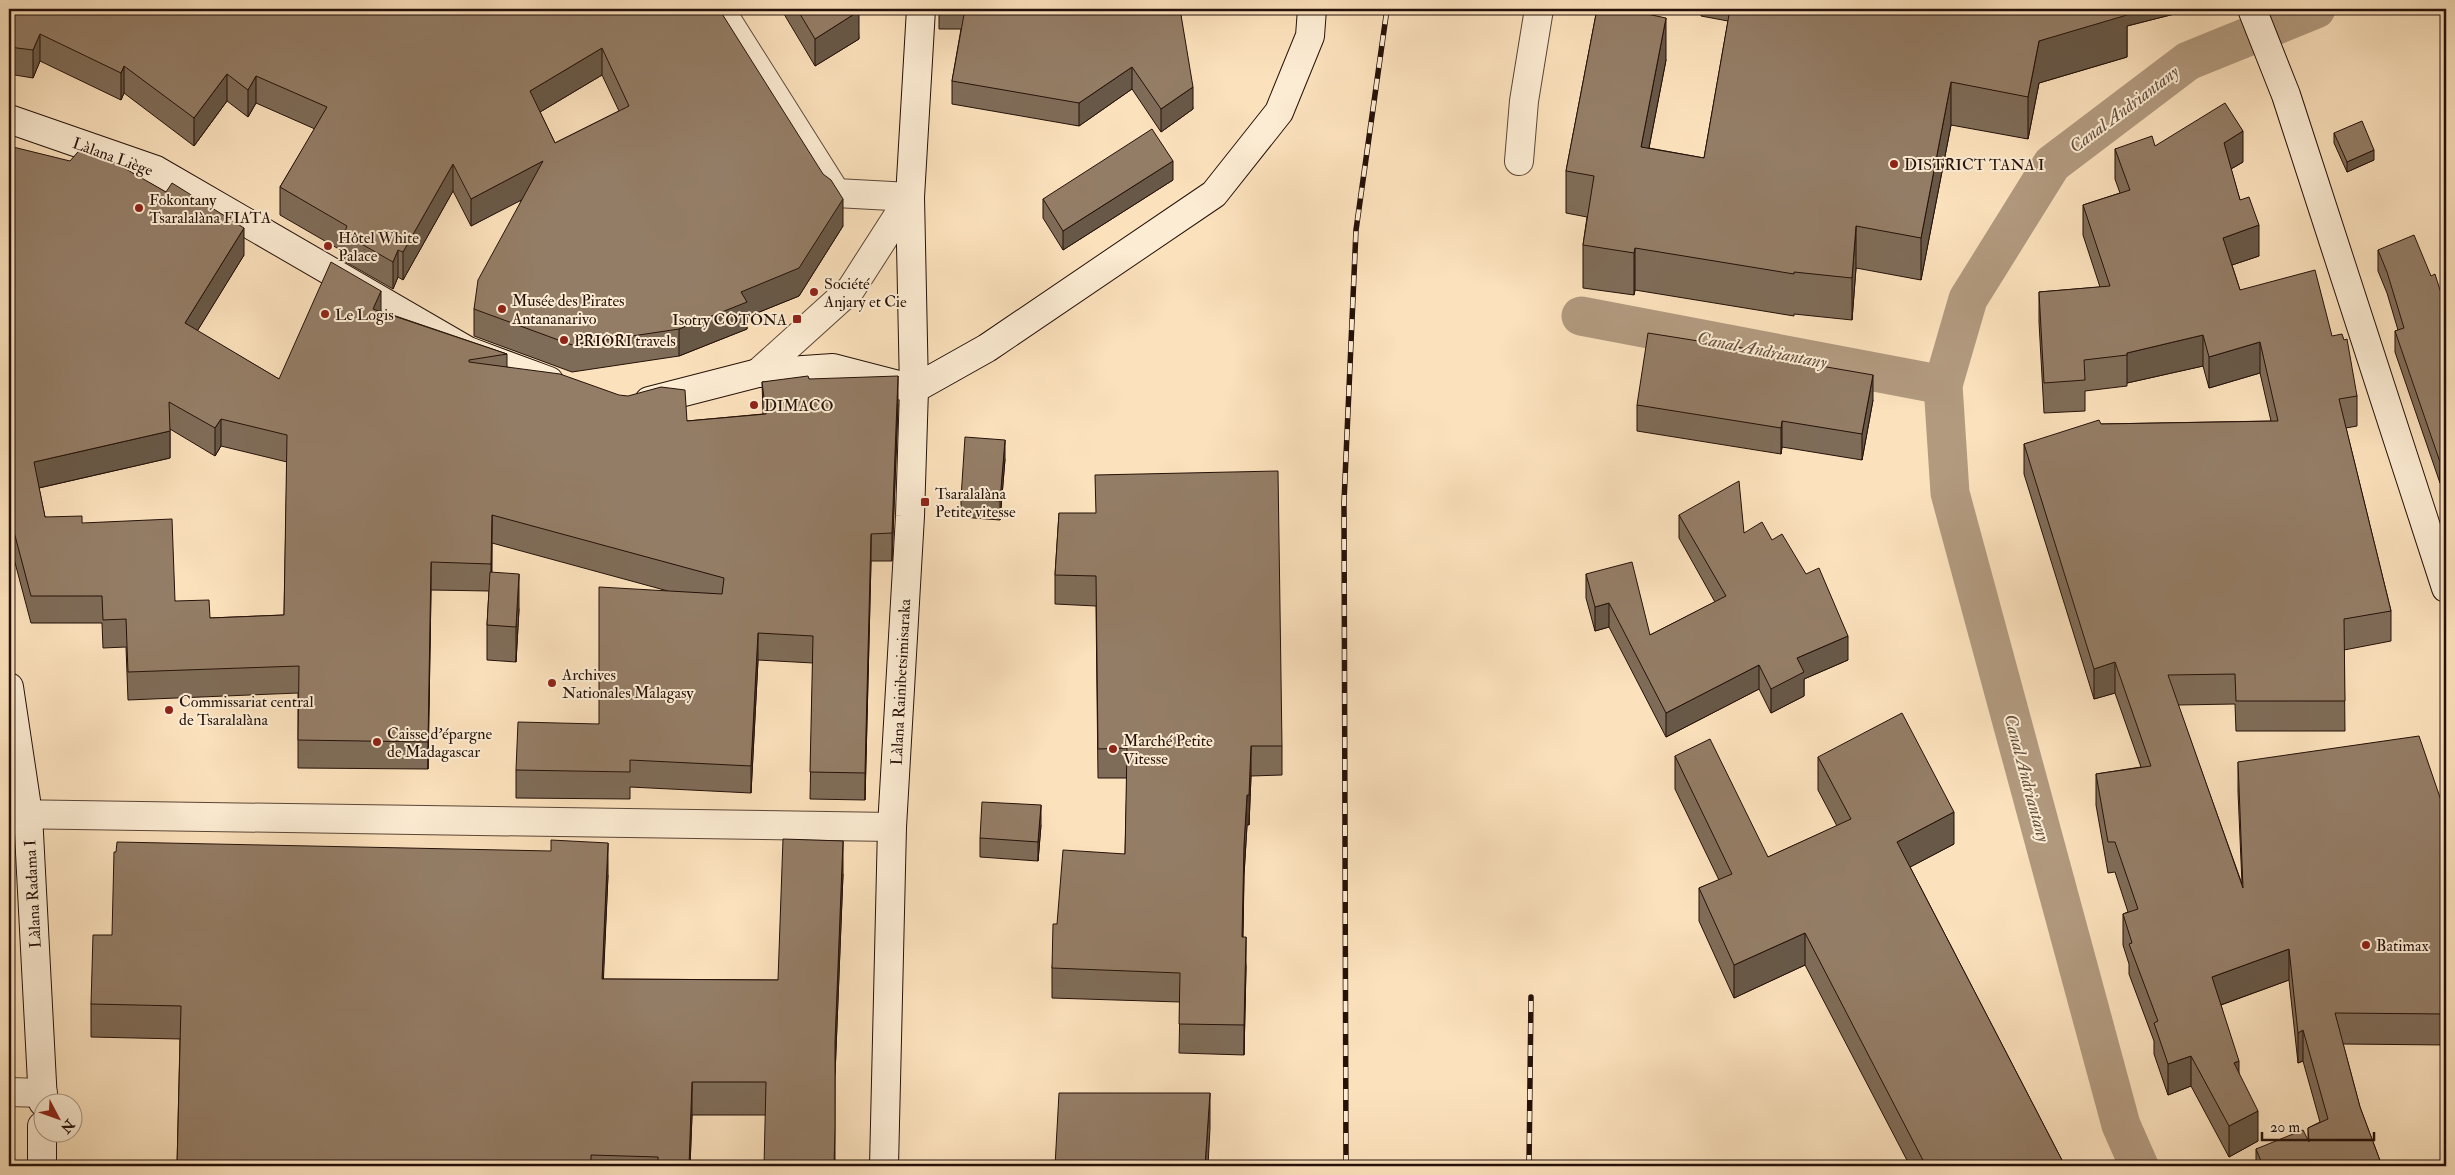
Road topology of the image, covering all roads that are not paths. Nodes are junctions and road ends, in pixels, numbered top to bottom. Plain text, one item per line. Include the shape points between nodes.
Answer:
1 (720, 9) edge
2 (921, 9) edge
3 (1312, 9) edge
4 (1539, 9) edge
5 (2252, 9) edge
6 (9, 119) edge
7 (1518, 161) dead end
8 (910, 197) junction
9 (758, 373) junction
10 (569, 388) edge
11 (914, 389) junction
12 (624, 408) edge
13 (2446, 588) edge
14 (9, 687) edge
15 (18, 814) edge
16 (892, 827) junction
17 (9, 1092) edge
18 (42, 1092) edge
19 (32, 1096) edge
20 (42, 1142) edge
21 (42, 1166) edge
22 (884, 1166) edge

1 - 8 street via 836,193
2 - 8 street, Làlana Rainibetsimisaraka
3 - 11 street via 1310,36 1279,112 1214,194 987,348
4 - 7 street
5 - 13 street via 2286,95
6 - 10 street, Làlana Liège via 156,170 468,351
8 - 9 street via 851,288
8 - 11 street, Làlana Rainibetsimisaraka
9 - 11 street via 833,368
9 - 12 street
11 - 16 street, Làlana Rainibetsimisaraka
14 - 15 street, Làlana Radama I
15 - 16 street
15 - 18 street, Làlana Radama I
16 - 22 street, Làlana Rainibetsimisaraka
17 - 19 street
20 - 21 street

